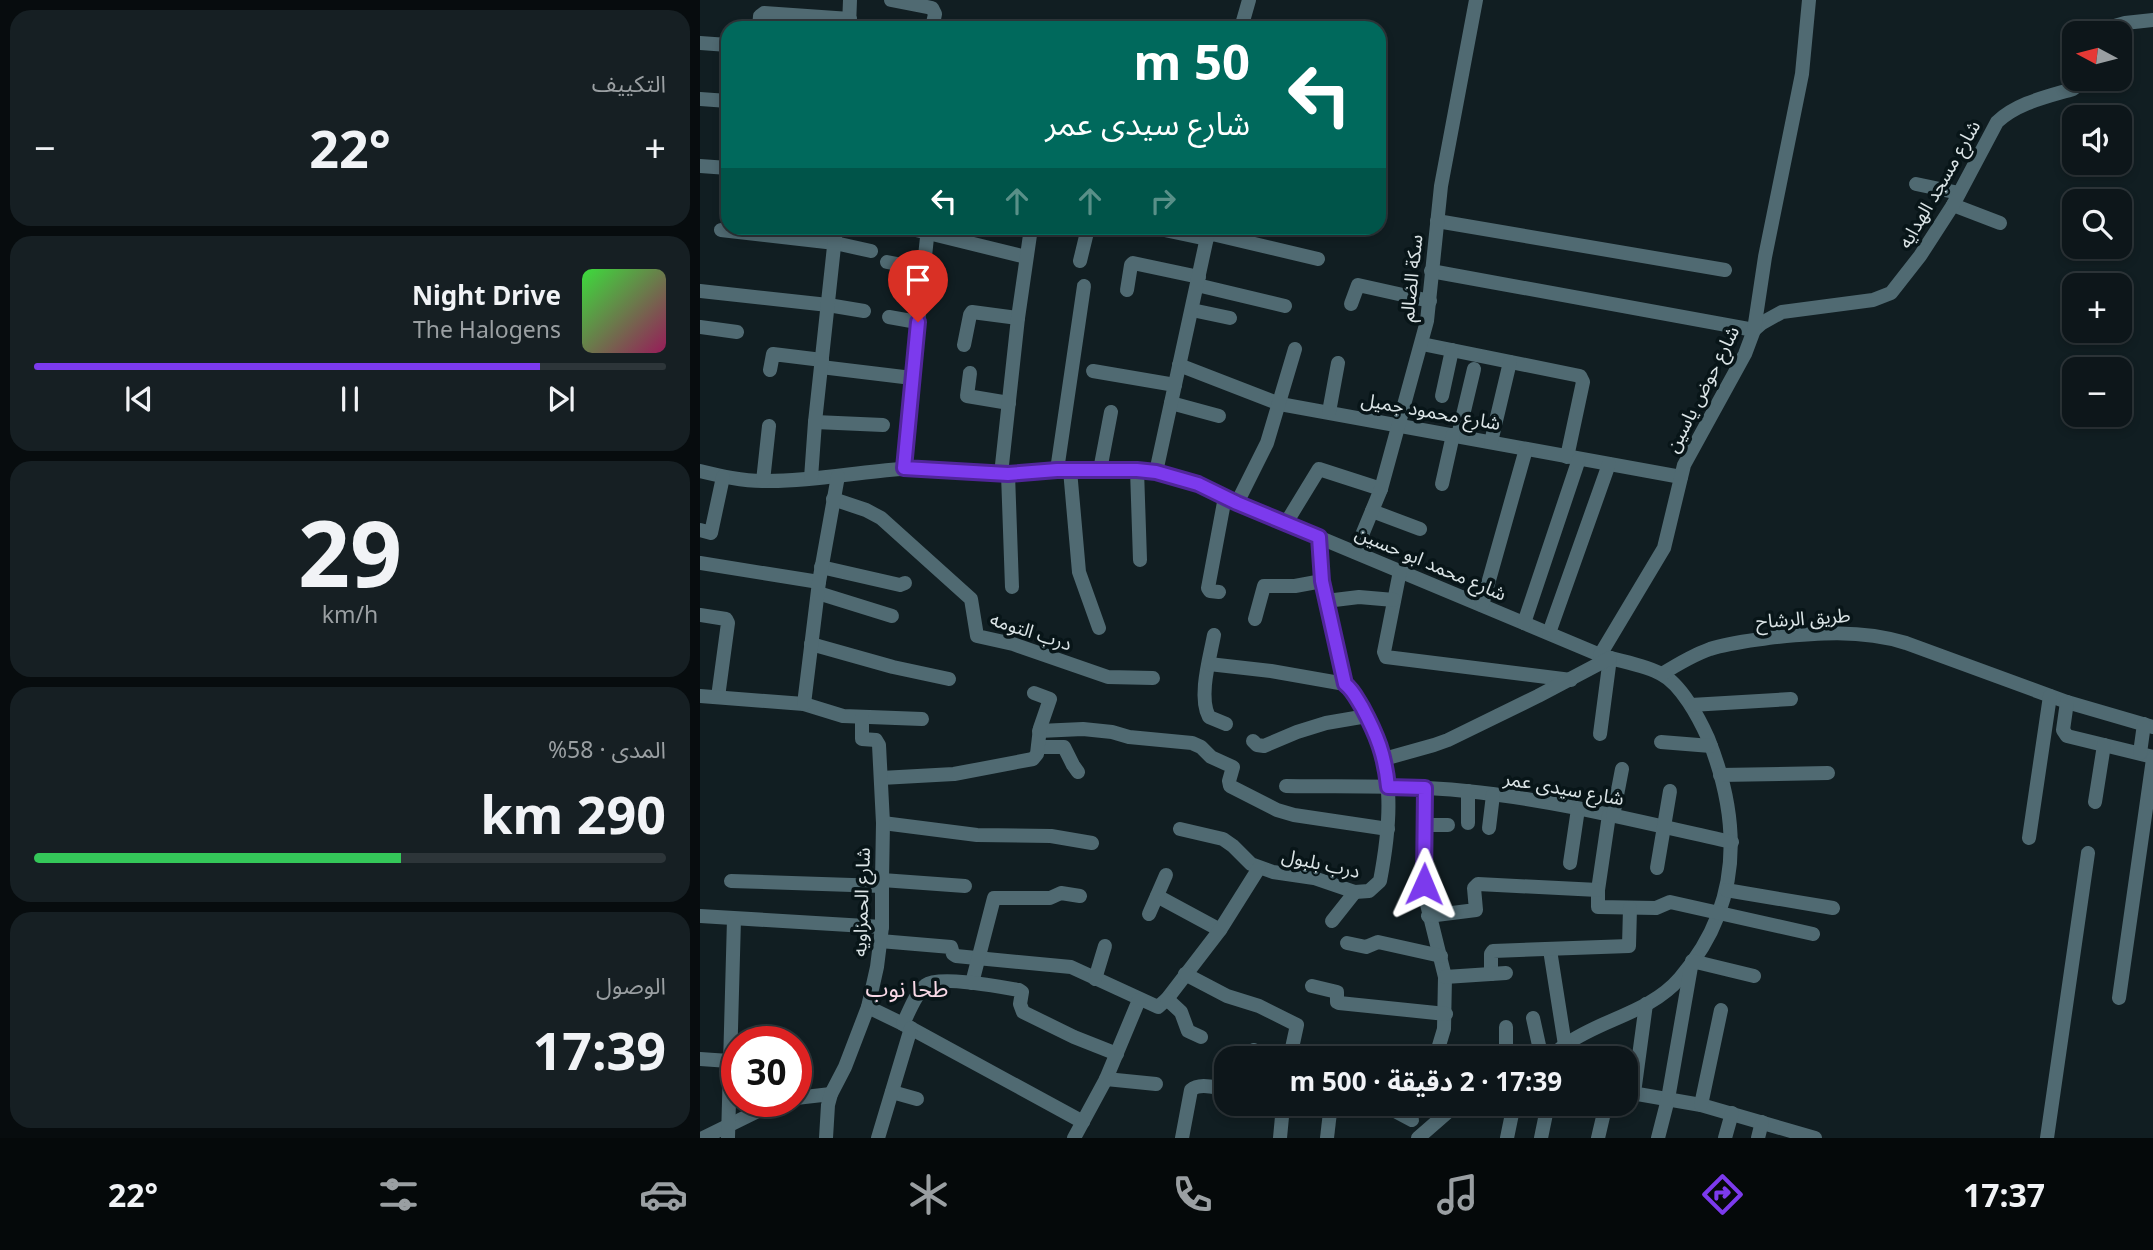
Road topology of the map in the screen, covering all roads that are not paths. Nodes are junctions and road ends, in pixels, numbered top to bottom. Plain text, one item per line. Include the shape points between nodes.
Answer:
1 (850, 0) edge
2 (891, 0) edge
3 (1249, 0) edge
4 (1476, 0) edge
5 (1809, 0) edge
6 (2153, 20) edge
7 (849, 21) edge
8 (934, 21) edge
9 (1243, 21) edge
10 (2132, 22) edge
11 (700, 43) edge
12 (721, 45) edge
13 (2067, 91) edge
14 (700, 99) edge
15 (721, 100) edge
16 (700, 166) edge
17 (721, 168) edge
18 (1916, 184) dead end
19 (1956, 199) junction
20 (1437, 221) junction
21 (2000, 223) dead end
22 (765, 235) edge
23 (836, 235) edge
24 (927, 235) edge
25 (959, 235) edge
26 (1030, 235) edge
27 (1086, 235) edge
28 (1208, 235) edge
29 (1216, 235) edge
30 (835, 243) junction
31 (871, 251) dead end
32 (1026, 257) junction
33 (1318, 259) dead end
34 (1080, 261) dead end
35 (887, 262) dead end
36 (923, 269) junction
37 (1725, 270) dead end
38 (1431, 271) junction
39 (1198, 281) junction
40 (1084, 286) dead end
41 (1127, 290) dead end
42 (700, 291) edge
43 (1430, 301) junction
44 (1351, 304) dead end
45 (828, 305) junction
46 (1285, 306) dead end
47 (1192, 310) junction
48 (864, 311) dead end
49 (889, 317) dead end
50 (1018, 318) junction
51 (1230, 318) dead end
52 (918, 322) junction
53 (700, 327) edge
54 (1754, 330) junction
55 (737, 332) dead end
56 (1422, 344) junction
57 (964, 345) dead end
58 (1296, 349) dead end
59 (1452, 350) junction
60 (1510, 362) junction
61 (1338, 363) dead end
62 (821, 364) junction
63 (1179, 365) junction
64 (1474, 369) dead end
65 (769, 370) dead end
66 (1093, 370) dead end
67 (970, 373) dead end
68 (912, 378) junction
69 (1175, 385) junction
70 (1442, 396) dead end
71 (1009, 403) junction
72 (1171, 403) junction
73 (1280, 404) junction
74 (1111, 412) dead end
75 (1329, 412) junction
76 (1219, 416) dead end
77 (815, 422) junction
78 (883, 425) dead end
79 (1400, 425) junction
80 (769, 426) dead end
81 (1456, 435) junction
82 (1491, 442) junction
83 (1526, 449) junction
84 (1573, 458) junction
85 (1609, 464) junction
86 (904, 468) junction
87 (1063, 470) junction
88 (1100, 470) junction
89 (1137, 470) junction
90 (700, 471) edge
91 (1156, 472) junction
92 (1004, 474) junction
93 (838, 476) junction
94 (723, 477) junction
95 (1681, 477) junction
96 (811, 478) junction
97 (763, 481) junction
98 (1442, 484) dead end
99 (1381, 489) junction
100 (833, 499) junction
101 (1231, 500) junction
102 (1372, 511) junction
103 (1286, 523) junction
104 (1420, 529) dead end
105 (700, 530) edge
106 (1319, 537) junction
107 (1355, 552) junction
108 (1140, 560) dead end
109 (700, 563) edge
110 (1399, 571) junction
111 (819, 581) junction
112 (1322, 581) junction
113 (905, 583) dead end
114 (1012, 587) dead end
115 (1219, 592) dead end
116 (1394, 600) junction
117 (1326, 601) junction
118 (1482, 605) junction
119 (700, 615) edge
120 (892, 616) dead end
121 (1255, 619) dead end
122 (1524, 622) junction
123 (1099, 628) dead end
124 (1549, 633) junction
125 (1214, 635) dead end
126 (810, 644) junction
127 (1605, 656) junction
128 (1209, 664) junction
129 (1662, 674) junction
130 (1153, 678) dead end
131 (949, 679) dead end
132 (1571, 680) junction
133 (1345, 684) junction
134 (1034, 693) dead end
135 (700, 695) edge
136 (2050, 696) junction
137 (718, 697) junction
138 (1791, 699) dead end
139 (2067, 702) junction
140 (804, 704) junction
141 (1691, 705) junction
142 (1367, 716) junction
143 (862, 717) junction
144 (922, 719) dead end
145 (1226, 724) dead end
146 (2149, 726) edge
147 (1039, 732) junction
148 (1600, 734) dead end
149 (1253, 741) dead end
150 (1661, 742) dead end
151 (2104, 745) junction
152 (1711, 746) junction
153 (1038, 747) junction
154 (2149, 756) edge
155 (1384, 759) junction
156 (1622, 769) dead end
157 (1079, 772) dead end
158 (1828, 773) dead end
159 (1720, 775) junction
160 (881, 778) junction
161 (1286, 786) dead end
162 (1388, 787) junction
163 (1425, 788) junction
164 (1468, 791) junction
165 (1670, 791) dead end
166 (1493, 795) junction
167 (2095, 802) dead end
168 (1578, 809) junction
169 (1611, 816) junction
170 (883, 823) junction
171 (1468, 823) dead end
172 (1425, 825) junction
173 (1448, 825) dead end
174 (1664, 827) junction
175 (1489, 828) dead end
176 (1180, 829) dead end
177 (1388, 829) junction
178 (2029, 838) dead end
179 (1732, 842) junction
180 (1092, 843) dead end
181 (2088, 853) dead end
182 (1570, 863) dead end
183 (1657, 868) dead end
184 (1259, 869) junction
185 (1166, 875) dead end
186 (731, 881) dead end
187 (882, 883) junction
188 (965, 886) dead end
189 (1598, 890) junction
190 (1726, 890) junction
191 (1355, 892) junction
192 (1080, 896) dead end
193 (1157, 896) junction
194 (1630, 908) junction
195 (1833, 908) dead end
196 (1149, 914) dead end
197 (1719, 914) junction
198 (700, 916) edge
199 (1429, 916) junction
200 (734, 919) junction
201 (1332, 921) dead end
202 (1220, 930) junction
203 (1812, 933) dead end
204 (881, 934) junction
205 (1347, 943) dead end
206 (1105, 946) dead end
207 (1550, 950) junction
208 (977, 957) junction
209 (1441, 957) junction
210 (1692, 961) junction
211 (1185, 974) junction
212 (1754, 976) dead end
213 (1445, 977) junction
214 (1095, 979) junction
215 (972, 983) junction
216 (1312, 986) dead end
217 (2119, 998) dead end
218 (1139, 999) junction
219 (1167, 999) junction
220 (1646, 1004) junction
221 (868, 1007) junction
222 (1721, 1010) dead end
223 (1446, 1014) junction
224 (1533, 1018) dead end
225 (730, 1026) edge
226 (907, 1026) junction
227 (1506, 1027) dead end
228 (1201, 1037) dead end
229 (1565, 1045) joint
230 (1292, 1046) edge
231 (1440, 1046) edge
232 (1506, 1046) edge
233 (1539, 1046) edge
234 (1638, 1048) edge
235 (1117, 1054) junction
236 (700, 1059) edge
237 (721, 1060) edge
238 (1106, 1079) junction
239 (1156, 1084) dead end
240 (1214, 1088) edge
241 (892, 1092) junction
242 (831, 1094) junction
243 (1638, 1094) edge
244 (812, 1096) edge
245 (917, 1099) dead end
246 (1668, 1099) junction
247 (1701, 1105) junction
248 (1732, 1113) junction
249 (1282, 1116) edge
250 (1330, 1116) edge
251 (1404, 1116) edge
252 (1413, 1116) edge
253 (1443, 1116) edge
254 (1512, 1116) edge
255 (1546, 1116) edge
256 (1603, 1116) edge
257 (755, 1117) edge
258 (1412, 1120) junction
259 (1083, 1122) junction
260 (1762, 1122) junction
261 (728, 1132) edge
262 (704, 1138) edge
263 (826, 1138) edge
264 (878, 1138) edge
265 (1074, 1138) edge
266 (1182, 1138) edge
267 (1280, 1138) edge
268 (1327, 1138) edge
269 (1411, 1138) edge
270 (1418, 1138) edge
271 (1507, 1138) edge
272 (1541, 1138) edge
273 (1598, 1138) edge
274 (1658, 1138) edge
275 (1725, 1138) edge
276 (1758, 1138) edge
277 (1815, 1138) edge
278 (2047, 1138) edge

1 - 7 street
2 - 8 street via 932,8
3 - 9 street
4 - 20 street, سكة الضالم
5 - 54 street, شارع حوض ياسين via 1802,74
6 - 10 street
11 - 12 street
13 - 19 street, شارع مسجد الهدايه via 2006,113 1990,133
14 - 15 street
16 - 17 street
18 - 19 street
19 - 21 street
19 - 54 street, شارع مسجد الهدايه via 1891,293 1873,300 1782,312
20 - 37 street
20 - 38 street, سكة الضالم
22 - 30 street
23 - 30 street
24 - 36 street
25 - 32 street
26 - 32 street
27 - 34 street
28 - 39 street
29 - 33 street
30 - 31 street
30 - 45 street
32 - 50 street
35 - 36 street
36 - 52 street
38 - 43 street, سكة الضالم
38 - 54 street
39 - 41 street via 1133,263
39 - 46 street
39 - 47 street
40 - 87 street
42 - 45 street
43 - 44 street via 1357,285
43 - 56 street, سكة الضالم
45 - 48 street
45 - 62 street
47 - 51 street
47 - 63 street
49 - 52 street
50 - 57 street via 972,312
50 - 71 street
52 - 68 street
53 - 55 street
54 - 95 street, شارع حوض ياسين
56 - 59 street
56 - 79 street, سكة الضالم
58 - 73 street
59 - 60 street
59 - 70 street
60 - 82 street
60 - 84 street via 1582,378
61 - 75 street
62 - 65 street via 773,355
62 - 68 street
62 - 77 street
63 - 69 street
63 - 73 street, شارع محمود جميل
64 - 81 street
66 - 69 street
67 - 71 street via 967,396
68 - 86 street
69 - 72 street
71 - 92 street
72 - 76 street
72 - 91 street
73 - 75 street, شارع محمود جميل
73 - 101 street via 1267,443
74 - 88 street
75 - 79 street, شارع محمود جميل
77 - 78 street
77 - 96 street
79 - 81 street, شارع محمود جميل
79 - 99 street, سكة الضالم
80 - 97 street
81 - 82 street, شارع محمود جميل
81 - 98 street
82 - 83 street, شارع محمود جميل
83 - 84 street, شارع محمود جميل
83 - 118 street
84 - 85 street, شارع محمود جميل
84 - 122 street
85 - 95 street, شارع محمود جميل
85 - 124 street
86 - 92 street, شارع محمد ابو حسين
86 - 93 street, شارع محمد ابو حسين
87 - 88 street, شارع محمد ابو حسين
87 - 92 street, شارع محمد ابو حسين
87 - 123 street via 1079,572
88 - 89 street, شارع محمد ابو حسين
89 - 91 street, شارع محمد ابو حسين
89 - 108 street
90 - 94 street, شارع محمد ابو حسين
91 - 101 street, شارع محمد ابو حسين
92 - 114 street
93 - 96 street, شارع محمد ابو حسين
93 - 100 street
94 - 97 street, شارع محمد ابو حسين
94 - 105 street via 711,533
95 - 127 street, شارع حوض ياسين via 1664,548
96 - 97 street, شارع محمد ابو حسين
99 - 102 street, سكة الضالم
99 - 103 street via 1319,469
100 - 111 street
100 - 130 street, درب التومه via 881,518 971,599 977,636 1108,677
101 - 103 street, شارع محمد ابو حسين
101 - 115 street via 1208,590
102 - 104 street
102 - 107 street, سكة الضالم
103 - 106 street, شارع محمد ابو حسين
106 - 107 street, شارع محمد ابو حسين
106 - 112 street
107 - 110 street, شارع محمد ابو حسين
109 - 111 street
110 - 116 street
110 - 118 street, شارع محمد ابو حسين
111 - 113 street
111 - 120 street
111 - 126 street
112 - 117 street
112 - 121 street via 1264,586
116 - 117 street via 1359,597
116 - 132 street via 1386,657
117 - 133 street
118 - 122 street, شارع محمد ابو حسين
119 - 137 street via 728,623
122 - 124 street, شارع محمد ابو حسين
124 - 127 street, شارع محمد ابو حسين
125 - 128 street
126 - 131 street
126 - 140 street
127 - 129 street, شارع محمد ابو حسين
127 - 132 street
127 - 148 street
128 - 133 street
128 - 145 street via 1206,711
129 - 136 street, طريق الرشاح via 1696,655 1733,643 1856,633 1906,643
129 - 141 street
132 - 155 street via 1434,746
133 - 142 street, درب بلبول
134 - 147 street via 1050,699
135 - 137 street
136 - 139 street, طريق الرشاح
136 - 178 street
137 - 140 street
138 - 141 street
139 - 146 street, طريق الرشاح
139 - 151 street via 2064,733
140 - 143 street
141 - 152 street
142 - 149 street via 1326,723 1264,746
142 - 155 street, درب بلبول
143 - 144 street
143 - 160 street, شارع الحمزاويه via 862,738 879,745
146 - 154 street
147 - 153 street
147 - 177 street via 1083,729 1192,743 1233,767 1229,781 1233,788 1277,810
150 - 152 street
151 - 154 street
151 - 167 street
152 - 159 street
153 - 157 street via 1064,747
153 - 160 street via 1036,757 1025,762 954,774
154 - 217 street
155 - 162 street, درب بلبول
156 - 169 street
158 - 159 street
159 - 179 street
160 - 170 street, شارع الحمزاويه
161 - 162 street, شارع سيدى عمر
162 - 163 street, شارع سيدى عمر
162 - 177 street, درب بلبول
163 - 164 street, شارع سيدى عمر
163 - 172 street
164 - 166 street, شارع سيدى عمر
164 - 171 street
165 - 174 street
166 - 168 street, شارع سيدى عمر
166 - 175 street
168 - 169 street, شارع سيدى عمر
168 - 182 street
169 - 174 street, شارع سيدى عمر
169 - 189 street
170 - 180 street
170 - 187 street, شارع الحمزاويه
172 - 173 street
172 - 199 street via 1424,884
174 - 179 street, شارع سيدى عمر
174 - 183 street
176 - 184 street, درب بلبول via 1223,839
177 - 191 street, درب بلبول via 1380,881 1370,891
179 - 190 street
181 - 278 street
184 - 191 street, درب بلبول via 1314,878
184 - 202 street
185 - 193 street
186 - 187 street
187 - 188 street
187 - 204 street, شارع الحمزاويه
189 - 194 street via 1598,907
189 - 199 street via 1478,884 1474,888 1476,910
190 - 195 street
190 - 197 street
191 - 201 street
192 - 208 street via 994,898
193 - 196 street
193 - 202 street
194 - 197 street via 1656,908 1670,902
194 - 207 street via 1629,946
197 - 203 street
197 - 210 street
198 - 200 street
199 - 209 street
200 - 204 street
200 - 225 street
202 - 211 street
204 - 208 street via 951,947 954,956
204 - 221 street, شارع الحمزاويه
205 - 209 street via 1366,947 1378,942
206 - 214 street
207 - 213 street via 1492,952 1499,974
207 - 229 street
208 - 214 street via 1071,967
208 - 215 street
209 - 213 street
210 - 212 street
210 - 220 street via 1664,993
210 - 246 street
211 - 219 street
211 - 230 street via 1297,1025
213 - 223 street
214 - 218 street
215 - 226 street via 929,982
215 - 235 street via 1021,990 1023,1012
216 - 223 street via 1338,992 1339,1003
218 - 219 street via 1158,1007
218 - 235 street
219 - 228 street via 1181,1012 1188,1031
220 - 229 street
220 - 234 street
221 - 226 street
221 - 242 street, شارع الحمزاويه
222 - 247 street
223 - 231 street
224 - 233 street
226 - 241 street
226 - 259 street
227 - 232 street
235 - 238 street
236 - 237 street
238 - 239 street
238 - 259 street
240 - 266 street via 1195,1086 1191,1090
241 - 245 street
241 - 264 street
242 - 244 street
242 - 263 street, شارع الحمزاويه
243 - 246 street
246 - 247 street
246 - 274 street
247 - 248 street
248 - 260 street
248 - 275 street
249 - 267 street
250 - 268 street
251 - 258 street
252 - 258 street
253 - 270 street
254 - 271 street
255 - 272 street
256 - 273 street
257 - 261 street
258 - 269 street
259 - 265 street
260 - 276 street
260 - 277 street
261 - 262 street

